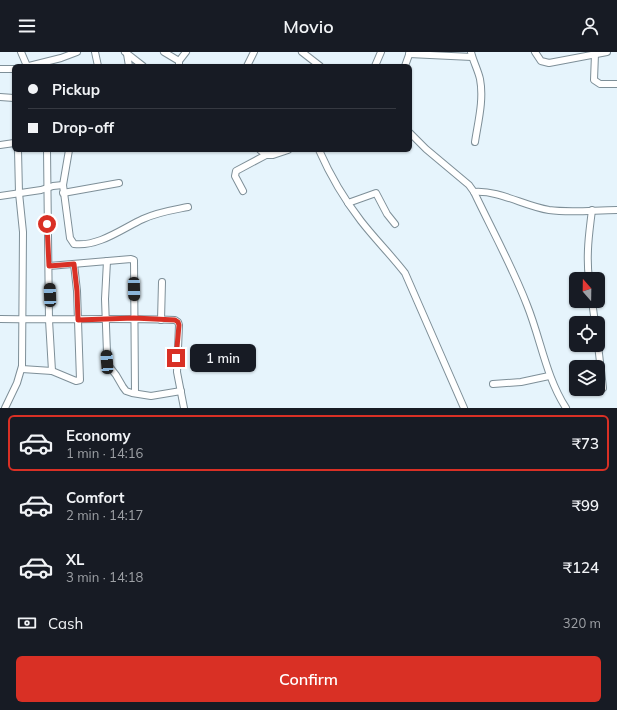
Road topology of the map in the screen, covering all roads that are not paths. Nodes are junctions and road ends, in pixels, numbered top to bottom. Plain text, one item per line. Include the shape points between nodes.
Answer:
1 (21, 52) edge
2 (77, 52) edge
3 (95, 52) edge
4 (164, 52) edge
5 (186, 52) edge
6 (254, 52) edge
7 (302, 52) edge
8 (381, 52) edge
9 (535, 52) edge
10 (607, 52) edge
11 (126, 53) edge
12 (410, 53) edge
13 (471, 54) edge
14 (595, 54) junction
15 (61, 58) junction
16 (179, 63) edge
17 (27, 64) edge
18 (36, 64) edge
19 (62, 64) edge
20 (98, 64) edge
21 (129, 64) edge
22 (140, 64) edge
23 (248, 64) edge
24 (316, 64) edge
25 (376, 64) edge
26 (407, 64) edge
27 (0, 69) edge
28 (12, 69) edge
29 (617, 84) edge
30 (0, 97) edge
31 (12, 98) edge
32 (412, 136) edge
33 (474, 142) dead end
34 (12, 143) edge
35 (0, 145) edge
36 (18, 152) edge
37 (47, 152) edge
38 (69, 152) edge
39 (262, 152) edge
40 (270, 152) edge
41 (282, 152) edge
42 (319, 152) edge
43 (266, 155) junction
44 (119, 183) dead end
45 (62, 185) junction
46 (47, 188) junction
47 (243, 191) dead end
48 (474, 192) junction
49 (19, 193) junction
50 (63, 193) junction
51 (0, 196) edge
52 (348, 203) junction
53 (188, 208) dead end
54 (592, 210) junction
55 (617, 210) edge
56 (395, 224) dead end
57 (107, 261) junction
58 (74, 264) junction
59 (49, 266) junction
60 (588, 272) edge
61 (162, 282) dead end
62 (134, 318) junction
63 (0, 319) edge
64 (106, 319) junction
65 (23, 320) junction
66 (49, 320) junction
67 (78, 320) junction
68 (161, 320) junction
69 (22, 369) junction
70 (52, 371) junction
71 (550, 376) junction
72 (493, 384) dead end
73 (181, 391) junction
74 (135, 393) junction
75 (5, 408) edge
76 (184, 408) edge
77 (464, 408) edge
78 (566, 408) edge

1 - 17 street
2 - 15 street
3 - 20 street
4 - 16 street
5 - 16 street
6 - 23 street
7 - 24 street
8 - 25 street
9 - 14 street via 541,61 549,63
10 - 14 street
11 - 21 street
11 - 22 street
12 - 13 street
12 - 26 street
13 - 33 street via 480,78 481,92
14 - 29 street via 594,80 600,84
15 - 18 street
15 - 19 street
27 - 28 street
30 - 31 street
32 - 48 street
34 - 35 street
36 - 49 street
37 - 46 street
38 - 45 street
39 - 43 street
40 - 43 street
41 - 43 street
42 - 52 street
43 - 47 street via 236,171 235,176
44 - 50 street
45 - 46 street
45 - 50 street
46 - 49 street
46 - 59 street
48 - 54 street via 495,194 550,210
48 - 71 street via 527,304
49 - 51 street
49 - 65 street via 23,232
50 - 53 street via 70,238 78,244 110,237 155,214
52 - 56 street via 376,193
52 - 77 street via 405,273
54 - 55 street
54 - 60 street via 588,237
57 - 58 street
57 - 62 street via 134,260
57 - 64 street
58 - 59 street
58 - 67 street
59 - 66 street
61 - 68 street
62 - 64 street
62 - 68 street
62 - 74 street
63 - 65 street
64 - 67 street
64 - 74 street via 109,366 126,391
65 - 66 street
65 - 69 street
66 - 67 street
66 - 70 street
67 - 70 street via 80,380 76,381
68 - 73 street via 175,320 179,325 177,372
69 - 70 street
69 - 75 street
71 - 72 street
71 - 78 street
73 - 74 street via 151,396
73 - 76 street

